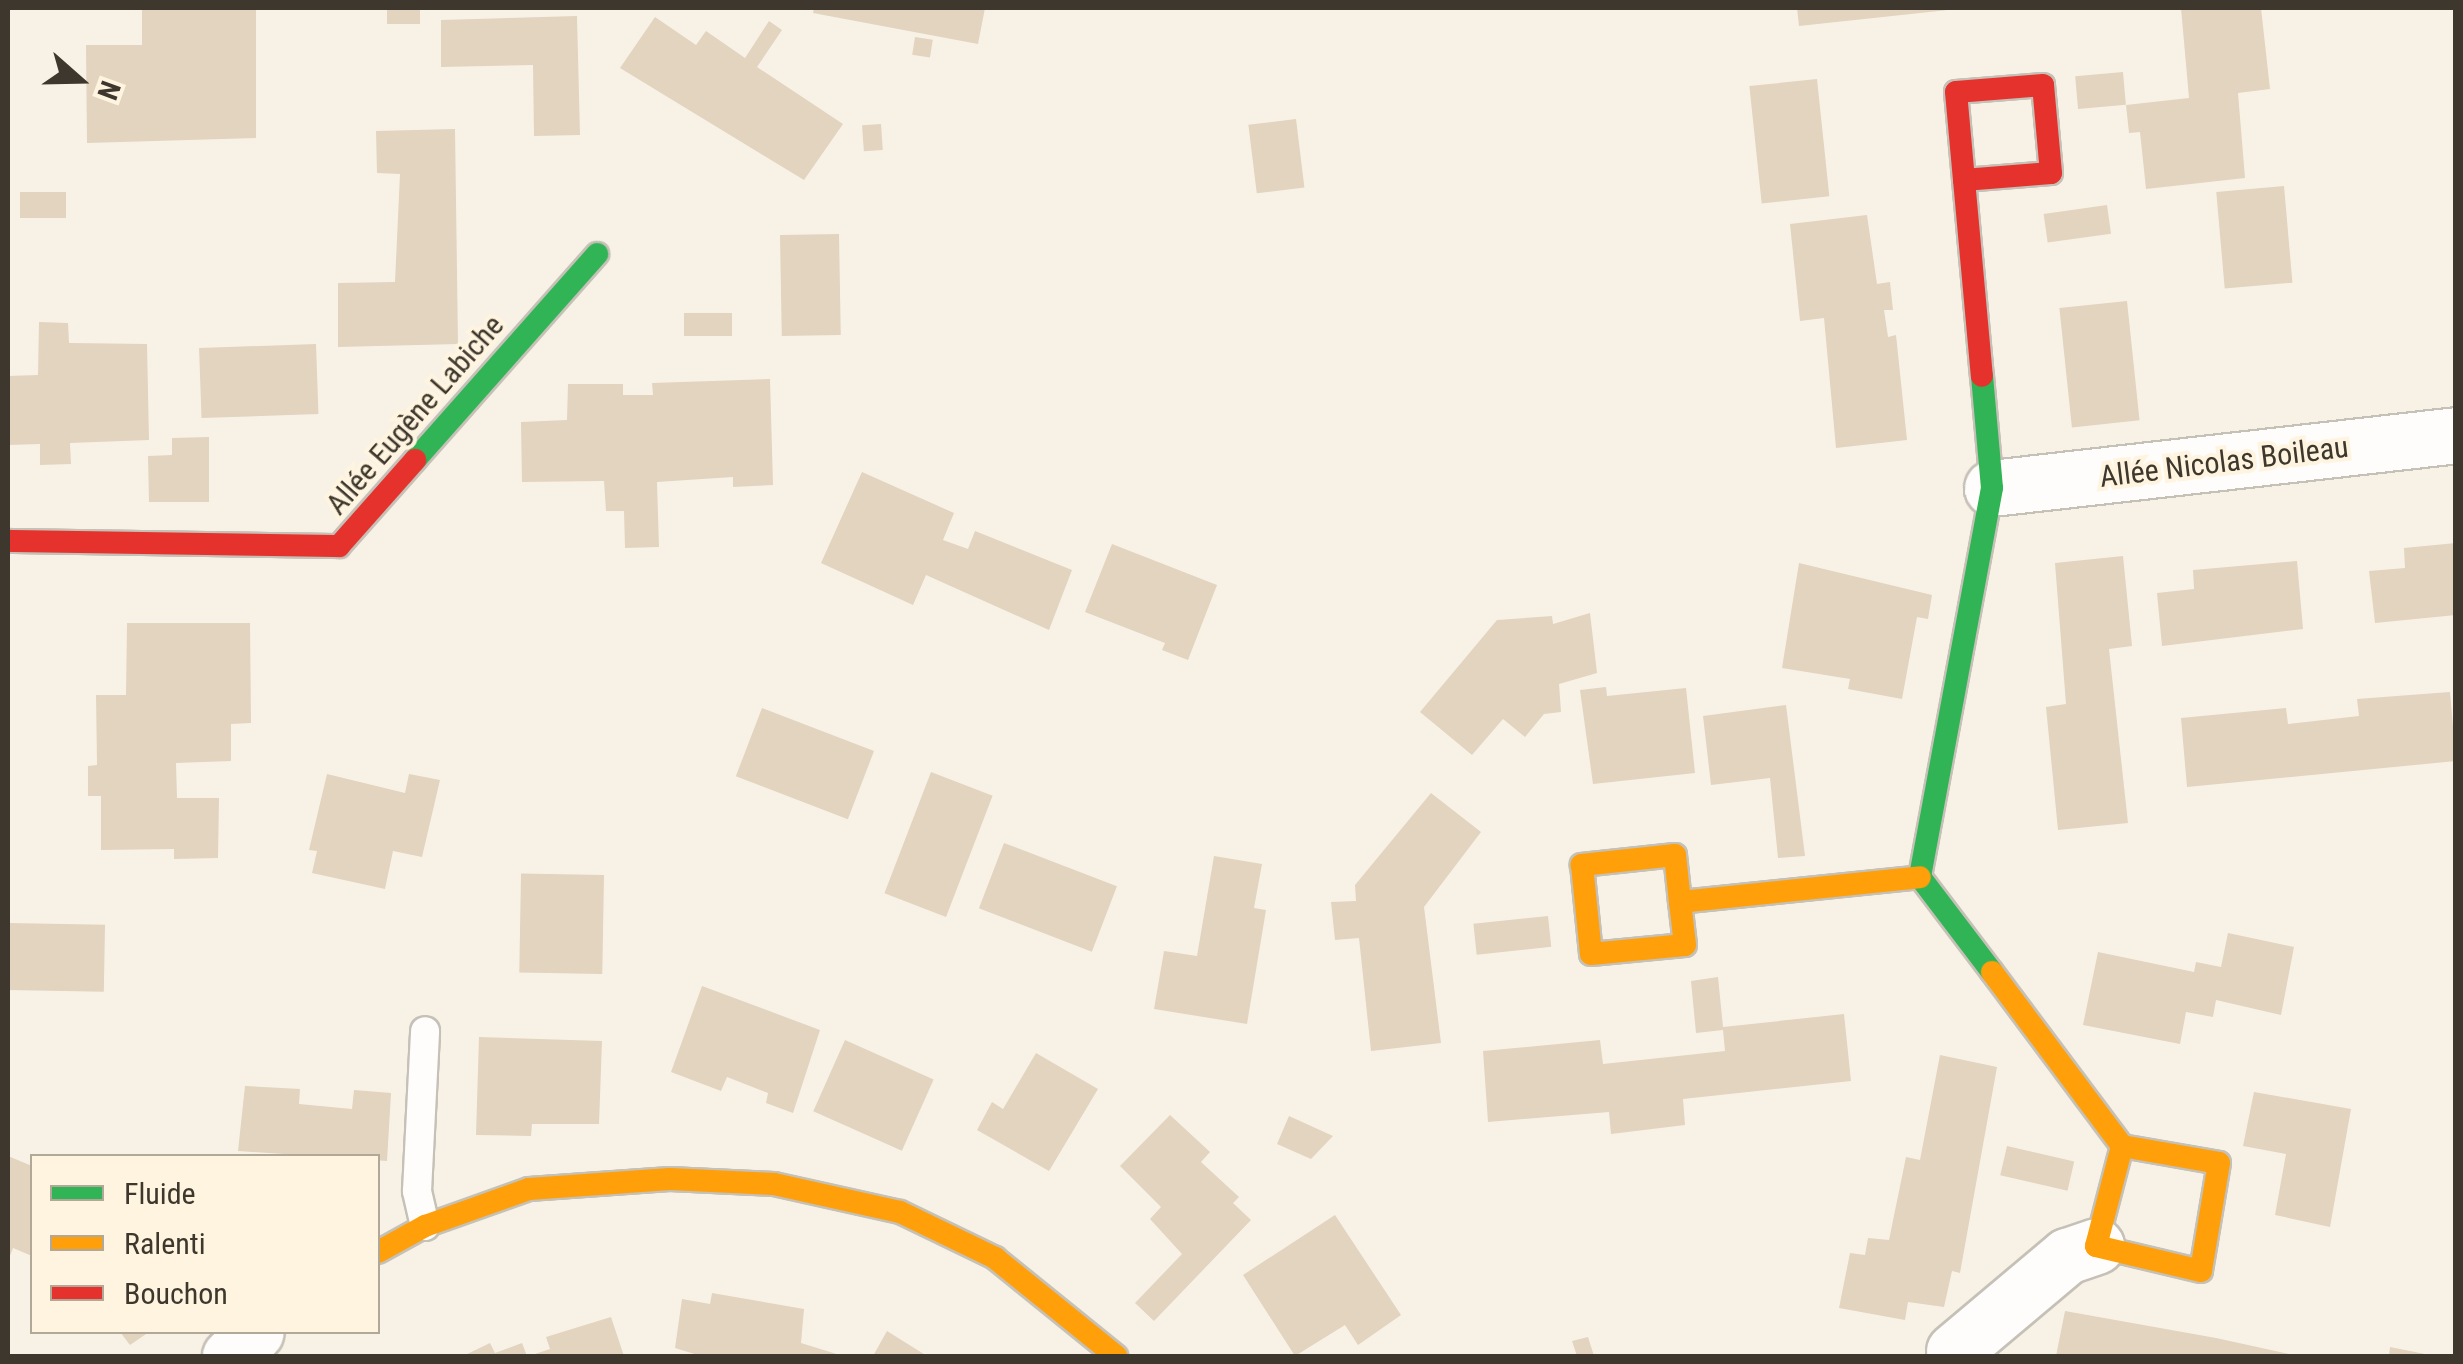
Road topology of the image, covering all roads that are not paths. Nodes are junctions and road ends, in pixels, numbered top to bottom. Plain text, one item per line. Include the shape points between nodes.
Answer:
1 (1964, 180) junction
2 (597, 254) dead end
3 (2456, 436) edge
4 (1992, 488) junction
5 (8, 542) edge
6 (1920, 877) junction
7 (1680, 902) junction
8 (425, 1030) dead end
9 (2122, 1146) junction
10 (425, 1226) junction
11 (2096, 1246) junction
12 (380, 1251) edge
13 (254, 1334) edge
14 (1954, 1351) dead end
15 (230, 1356) edge
16 (1116, 1356) edge

1 - 1 street via 2051,173 2043,84 1956,92
1 - 4 street
2 - 5 street, Allée Eugène Labiche via 339,546
3 - 4 street, Allée Nicolas Boileau
4 - 6 street
6 - 7 street
6 - 9 street
7 - 7 street via 1676,855 1582,865 1592,954 1685,945
8 - 10 lane via 417,1191
9 - 11 street
9 - 11 street via 2219,1163 2201,1271
10 - 12 street
10 - 16 street via 529,1190 670,1179 774,1184 900,1212 994,1258
11 - 14 street via 2068,1256
13 - 15 street

